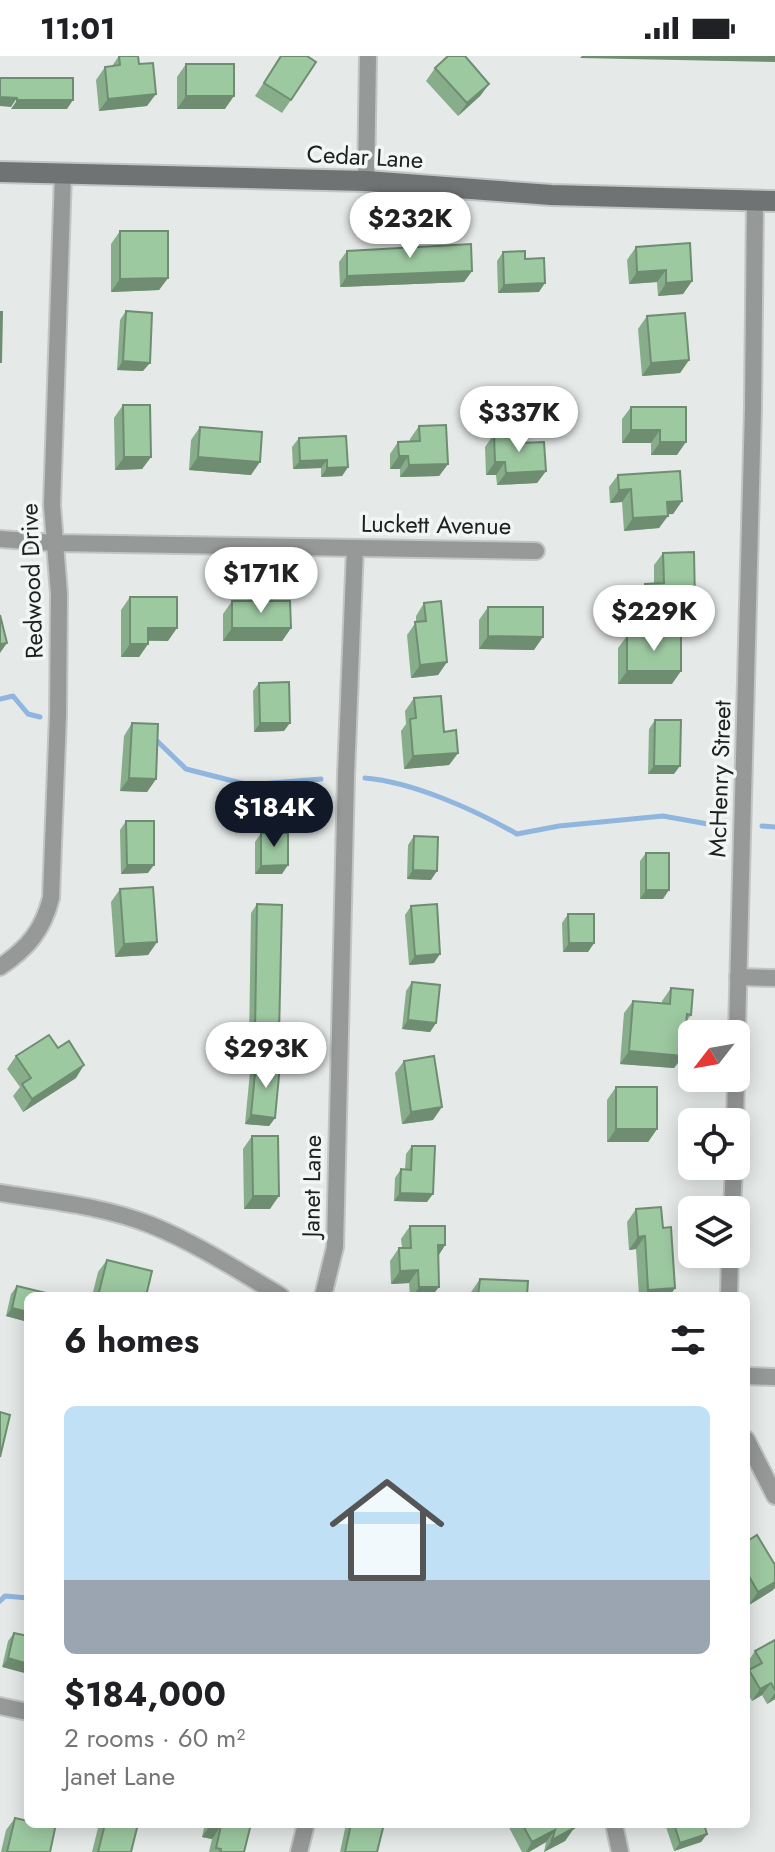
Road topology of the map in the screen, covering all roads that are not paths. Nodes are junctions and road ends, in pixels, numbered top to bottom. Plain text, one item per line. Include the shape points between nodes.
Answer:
1 (368, 56) edge
2 (0, 172) edge
3 (63, 174) junction
4 (366, 181) junction
5 (765, 201) edge
6 (0, 539) edge
7 (55, 543) junction
8 (355, 548) junction
9 (536, 551) dead end
10 (0, 967) edge
11 (738, 977) junction
12 (775, 978) edge
13 (737, 1020) edge
14 (0, 1193) edge
15 (730, 1268) edge
16 (274, 1292) edge
17 (324, 1292) edge
18 (729, 1292) edge
19 (750, 1376) edge
20 (775, 1377) edge
21 (750, 1447) edge
22 (775, 1496) edge
23 (0, 1706) edge
24 (24, 1711) edge
25 (305, 1828) edge
26 (615, 1828) edge
27 (299, 1852) edge
28 (620, 1852) edge

1 - 4 street
2 - 3 main road, Cedar Lane
3 - 4 main road, Cedar Lane
3 - 7 street, Redwood Drive
4 - 5 main road, Cedar Lane via 551,195
5 - 11 street, McHenry Street via 753,409
6 - 7 street, Luckett Avenue
7 - 8 street, Luckett Avenue
7 - 10 street, Redwood Drive via 58,715 51,898 35,937
8 - 9 street, Luckett Avenue
8 - 17 street, Janet Lane via 335,1247
11 - 12 street
11 - 13 street, McHenry Street
14 - 16 street via 113,1212 152,1225
15 - 18 street
19 - 20 street
21 - 22 street
23 - 24 street
25 - 27 street
26 - 28 street

